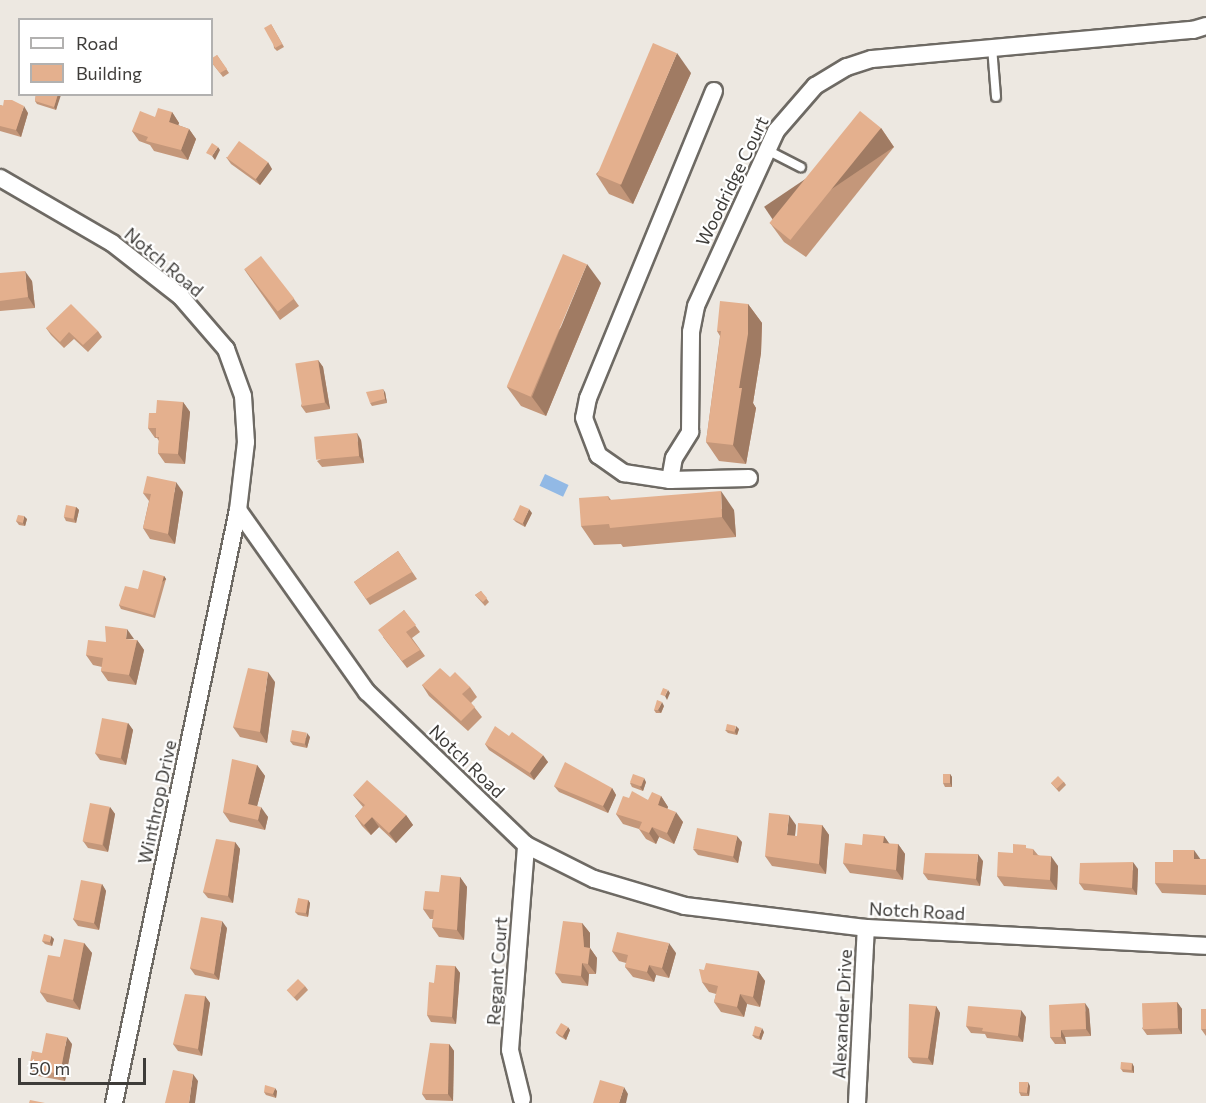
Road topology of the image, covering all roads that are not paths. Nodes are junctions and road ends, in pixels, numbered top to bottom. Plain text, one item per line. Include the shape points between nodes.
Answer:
1 (1206, 26) edge
2 (992, 48) junction
3 (714, 91) dead end
4 (996, 97) dead end
5 (766, 150) junction
6 (801, 167) dead end
7 (0, 178) edge
8 (749, 478) dead end
9 (670, 480) junction
10 (238, 510) junction
11 (526, 845) junction
12 (866, 928) junction
13 (1206, 946) edge
14 (522, 1099) dead end
15 (114, 1103) edge
16 (857, 1103) edge

1 - 2 street, Woodridge Court
2 - 4 lane
2 - 5 street, Woodridge Court via 900,55 847,67 802,98
3 - 9 street via 585,410 591,444 610,465 642,478
5 - 6 lane
5 - 9 street, Woodridge Court via 696,306 691,332 690,432 674,458
7 - 10 street, Notch Road via 112,243 181,297 226,349 243,396 246,442
8 - 9 street
10 - 11 street, Notch Road via 367,692
10 - 15 street, Winthrop Drive
11 - 12 street, Notch Road via 594,879 685,906
11 - 14 street, Regant Court via 510,1050
12 - 13 street, Notch Road
12 - 16 street, Alexander Drive

